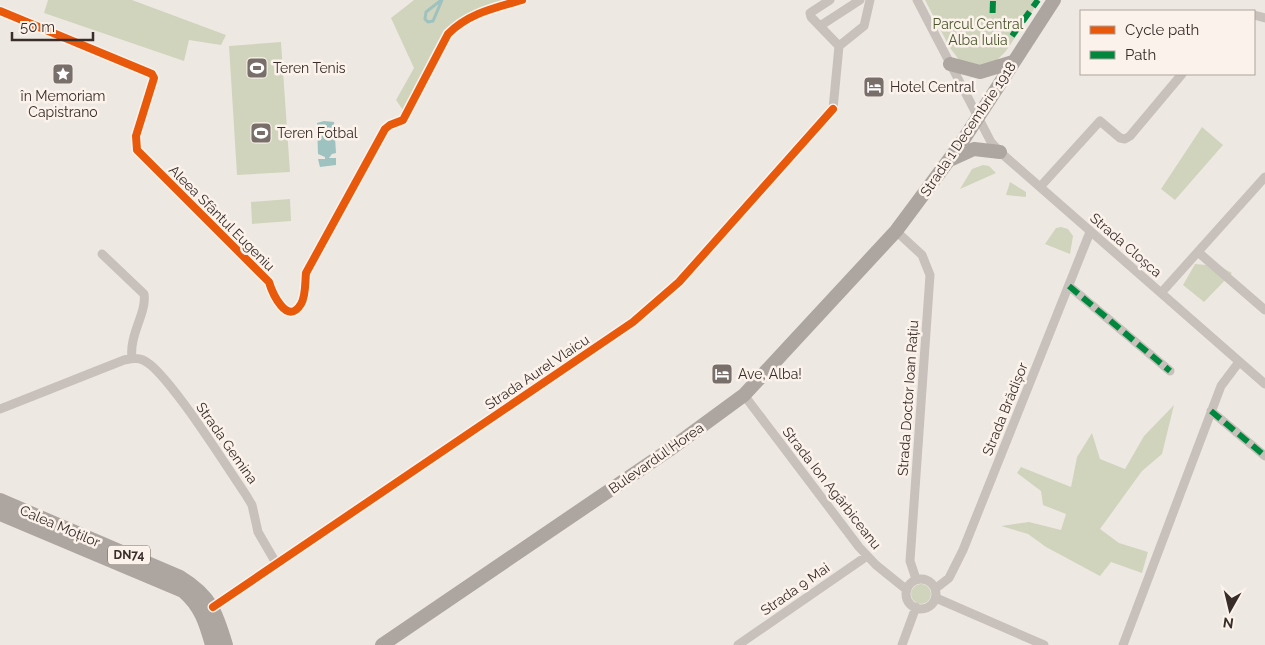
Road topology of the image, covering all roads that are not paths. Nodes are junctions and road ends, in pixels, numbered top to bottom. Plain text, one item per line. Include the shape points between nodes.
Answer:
1 (830, 0) edge
2 (860, 0) edge
3 (917, 0) edge
4 (1054, 0) edge
5 (868, 2) edge
6 (820, 26) junction
7 (839, 46) junction
8 (1013, 62) junction
9 (950, 64) junction
10 (1181, 75) edge
11 (978, 118) junction
12 (1000, 152) junction
13 (949, 161) junction
14 (1265, 177) edge
15 (1040, 187) junction
16 (896, 231) junction
17 (1090, 232) junction
18 (1198, 252) junction
19 (102, 254) dead end
20 (1069, 286) junction
21 (1161, 293) junction
22 (1265, 310) edge
23 (132, 358) junction
24 (1239, 362) junction
25 (1170, 371) dead end
26 (1265, 384) edge
27 (744, 395) junction
28 (0, 410) edge
29 (1211, 411) junction
30 (1265, 456) edge
31 (0, 500) edge
32 (0, 514) edge
33 (867, 556) junction
34 (276, 563) junction
35 (916, 580) junction
36 (907, 590) junction
37 (936, 593) junction
38 (916, 608) junction
39 (208, 611) junction
40 (212, 645) edge
41 (226, 645) edge
42 (382, 645) edge
43 (738, 645) edge
44 (902, 645) edge
45 (1044, 645) edge
46 (1123, 645) edge

1 - 6 street via 810,13
2 - 6 street
3 - 9 street, Strada Cloșca
4 - 8 main road, Strada 1 Decembrie 1918
5 - 7 street via 864,26
6 - 7 street
7 - 34 street, Strada Aurel Vlaicu via 833,109 679,282 633,322
8 - 9 main road via 980,72
8 - 11 main road, Strada 1 Decembrie 1918
9 - 11 street, Strada Cloșca
10 - 15 street via 1130,136 1120,138 1100,121
11 - 12 street, Strada Cloșca
11 - 13 main road, Strada 1 Decembrie 1918
12 - 13 main road via 974,149
12 - 15 street, Strada Cloșca
13 - 16 main road, Strada 1 Decembrie 1918
14 - 18 street
15 - 17 street, Strada Cloșca
16 - 27 main road, Bulevardul Horea
16 - 35 street, Strada Doctor Ioan Rațiu via 922,255 930,275 910,561
17 - 20 street, Strada Brădișor
17 - 21 street, Strada Cloșca
18 - 21 street
18 - 22 street
19 - 23 street via 144,294 130,345
20 - 25 street
20 - 37 street, Strada Brădișor via 963,550
21 - 24 street, Strada Cloșca
23 - 28 street
23 - 34 street, Strada Gemina via 142,359 166,380 246,495 252,505 258,532
24 - 26 street, Strada Cloșca
24 - 29 street via 1221,386
27 - 33 street, Strada Ion Agârbiceanu
27 - 42 main road, Bulevardul Horea via 670,450
29 - 30 street
29 - 46 street
31 - 39 main road, Calea Moților / DN74 via 180,577 200,590
32 - 39 main road, Calea Moților / DN74 via 171,584
33 - 36 street, Strada Ion Agârbiceanu
33 - 43 street, Strada 9 Mai
34 - 39 street, Strada Aurel Vlaicu
35 - 36 street
35 - 37 street via 926,579
36 - 38 street via 907,598
37 - 38 street via 930,606
37 - 45 street
38 - 44 street
39 - 40 main road, Calea Moților / DN74
39 - 41 main road, Calea Moților / DN74

